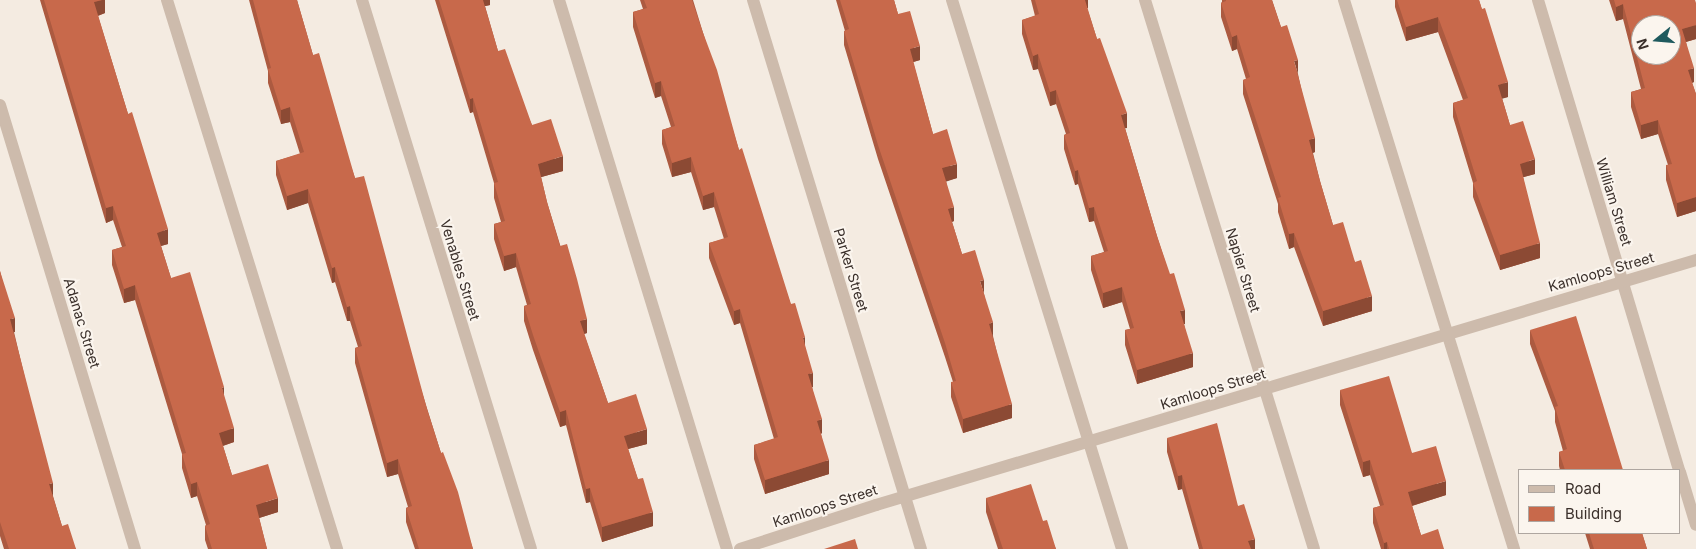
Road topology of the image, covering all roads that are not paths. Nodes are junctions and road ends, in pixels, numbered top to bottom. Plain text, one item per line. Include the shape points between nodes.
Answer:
1 (168, 0) edge
2 (362, 0) edge
3 (559, 0) edge
4 (754, 0) edge
5 (952, 0) edge
6 (1145, 0) edge
7 (1344, 0) edge
8 (1538, 0) edge
9 (0, 105) edge
10 (1696, 260) edge
11 (1622, 281) junction
12 (1446, 335) junction
13 (1264, 390) junction
14 (1088, 441) junction
15 (1678, 469) edge
16 (1681, 477) edge
17 (905, 496) junction
18 (1696, 525) edge
19 (135, 549) edge
20 (337, 549) edge
21 (531, 549) edge
22 (727, 549) edge
23 (740, 549) edge
24 (921, 549) edge
25 (1122, 549) edge
26 (1314, 549) edge
27 (1514, 549) edge

1 - 20 street
2 - 21 street, Venables Street
3 - 22 street
4 - 17 street, Parker Street
5 - 14 street
6 - 13 street, Napier Street
7 - 12 street
8 - 11 street, William Street
9 - 19 street, Adanac Street
10 - 11 street, Kamloops Street
11 - 12 street, Kamloops Street
11 - 15 street, William Street
12 - 13 street, Kamloops Street
12 - 27 street
13 - 14 street, Kamloops Street
13 - 26 street, Napier Street
14 - 17 street, Kamloops Street
14 - 25 street
16 - 18 street, William Street
17 - 23 street, Kamloops Street
17 - 24 street, Parker Street

